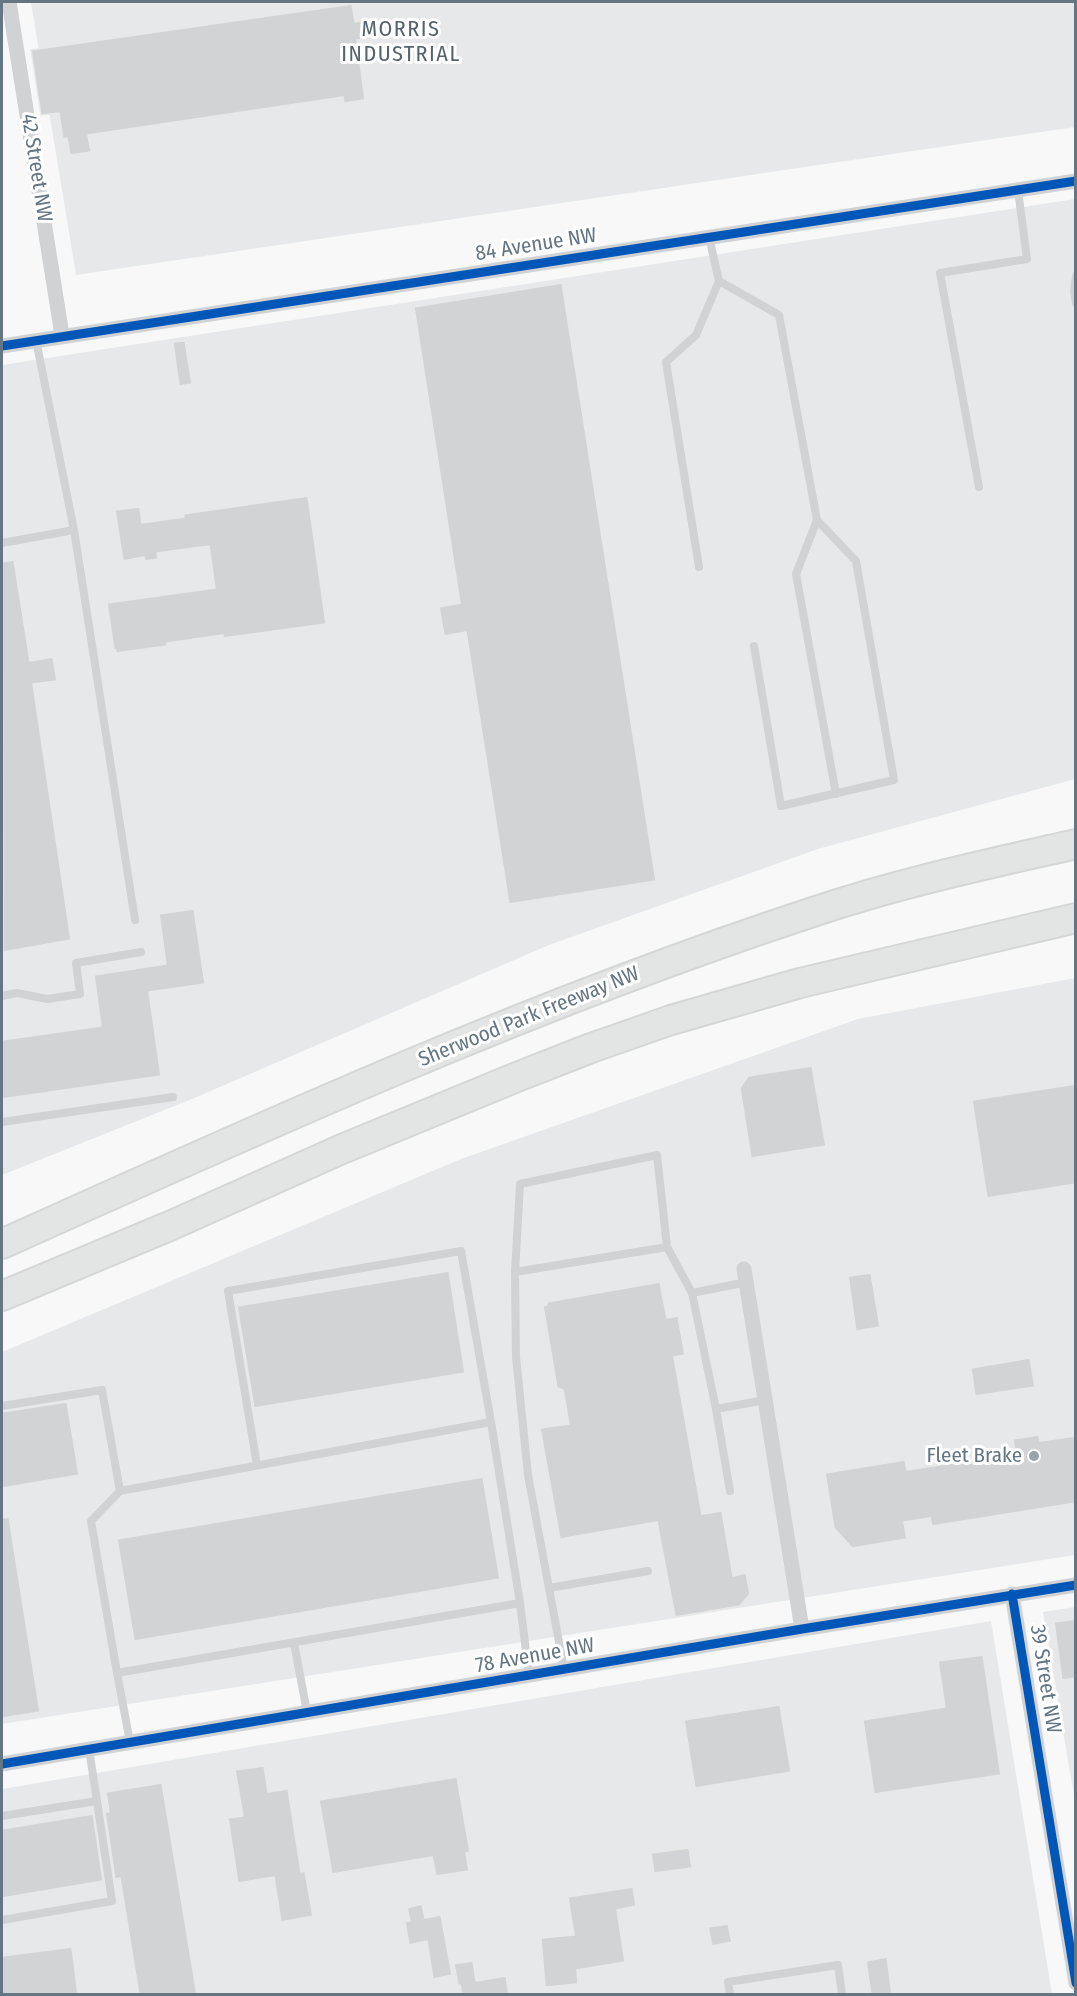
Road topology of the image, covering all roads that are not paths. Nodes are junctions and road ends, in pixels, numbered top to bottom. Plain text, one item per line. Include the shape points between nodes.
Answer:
1 (9, 2) edge
2 (1076, 181) edge
3 (1018, 190) junction
4 (709, 237) junction
5 (1076, 276) edge
6 (719, 281) junction
7 (1076, 303) edge
8 (62, 336) junction
9 (36, 340) junction
10 (2, 346) edge
11 (980, 487) dead end
12 (817, 520) junction
13 (74, 530) junction
14 (2, 543) edge
15 (699, 567) dead end
16 (754, 646) dead end
17 (836, 794) junction
18 (1076, 844) edge
19 (1076, 918) edge
20 (135, 920) dead end
21 (141, 952) dead end
22 (2, 996) edge
23 (173, 1096) dead end
24 (2, 1122) edge
25 (2, 1244) edge
26 (667, 1247) junction
27 (515, 1272) junction
28 (746, 1275) joint
29 (692, 1293) junction
30 (2, 1296) edge
31 (765, 1400) junction
32 (2, 1406) edge
33 (716, 1409) junction
34 (491, 1422) junction
35 (258, 1465) junction
36 (120, 1491) junction
37 (730, 1491) dead end
38 (648, 1571) dead end
39 (1076, 1585) edge
40 (549, 1588) junction
41 (1012, 1594) junction
42 (520, 1603) junction
43 (802, 1629) junction
44 (294, 1643) junction
45 (564, 1669) junction
46 (117, 1673) junction
47 (529, 1675) junction
48 (307, 1712) junction
49 (130, 1742) junction
50 (89, 1749) junction
51 (2, 1764) edge
52 (97, 1801) junction
53 (2, 1816) edge
54 (2, 1920) edge
55 (1076, 1983) edge
56 (730, 1995) edge
57 (842, 1995) edge

1 - 8 street, 42 Street NW
2 - 3 street, 84 Avenue NW
3 - 4 street, 84 Avenue NW
3 - 11 lane via 1027,259 940,273
4 - 6 lane
4 - 8 street, 84 Avenue NW
5 - 7 lane
6 - 12 lane via 779,315
6 - 15 lane via 696,335 666,362
8 - 9 street, 84 Avenue NW
9 - 10 street, 84 Avenue NW
9 - 13 lane
12 - 17 lane via 796,574
12 - 17 lane via 856,561 894,780
13 - 14 lane
13 - 20 lane
16 - 17 lane via 781,806
18 - 25 highway, Sherwood Park Freeway NW via 969,868 816,910 646,969 417,1061
19 - 30 highway via 800,983 591,1048 342,1149
21 - 22 lane via 76,963 80,994 47,999 17,993
23 - 24 lane
26 - 27 lane
26 - 27 lane via 657,1155 520,1184
26 - 29 lane
27 - 40 lane via 516,1357 528,1474
28 - 29 lane
28 - 31 street
29 - 33 lane
31 - 33 lane
31 - 43 street
32 - 36 lane via 102,1390
33 - 37 lane
34 - 35 lane
34 - 35 lane via 461,1251 228,1291
34 - 42 lane
35 - 36 lane
36 - 46 lane via 91,1521
38 - 40 lane
39 - 41 street, 78 Avenue NW
40 - 45 lane
41 - 43 street, 78 Avenue NW
41 - 55 street, 39 Street NW
42 - 44 lane
42 - 47 lane
43 - 45 street, 78 Avenue NW
44 - 46 lane
44 - 48 lane
45 - 47 street, 78 Avenue NW
46 - 49 lane
47 - 48 street, 78 Avenue NW
48 - 49 street, 78 Avenue NW
49 - 50 street, 78 Avenue NW
50 - 51 street, 78 Avenue NW
50 - 52 lane
52 - 53 lane
52 - 54 lane via 112,1901
56 - 57 lane via 728,1982 838,1965

